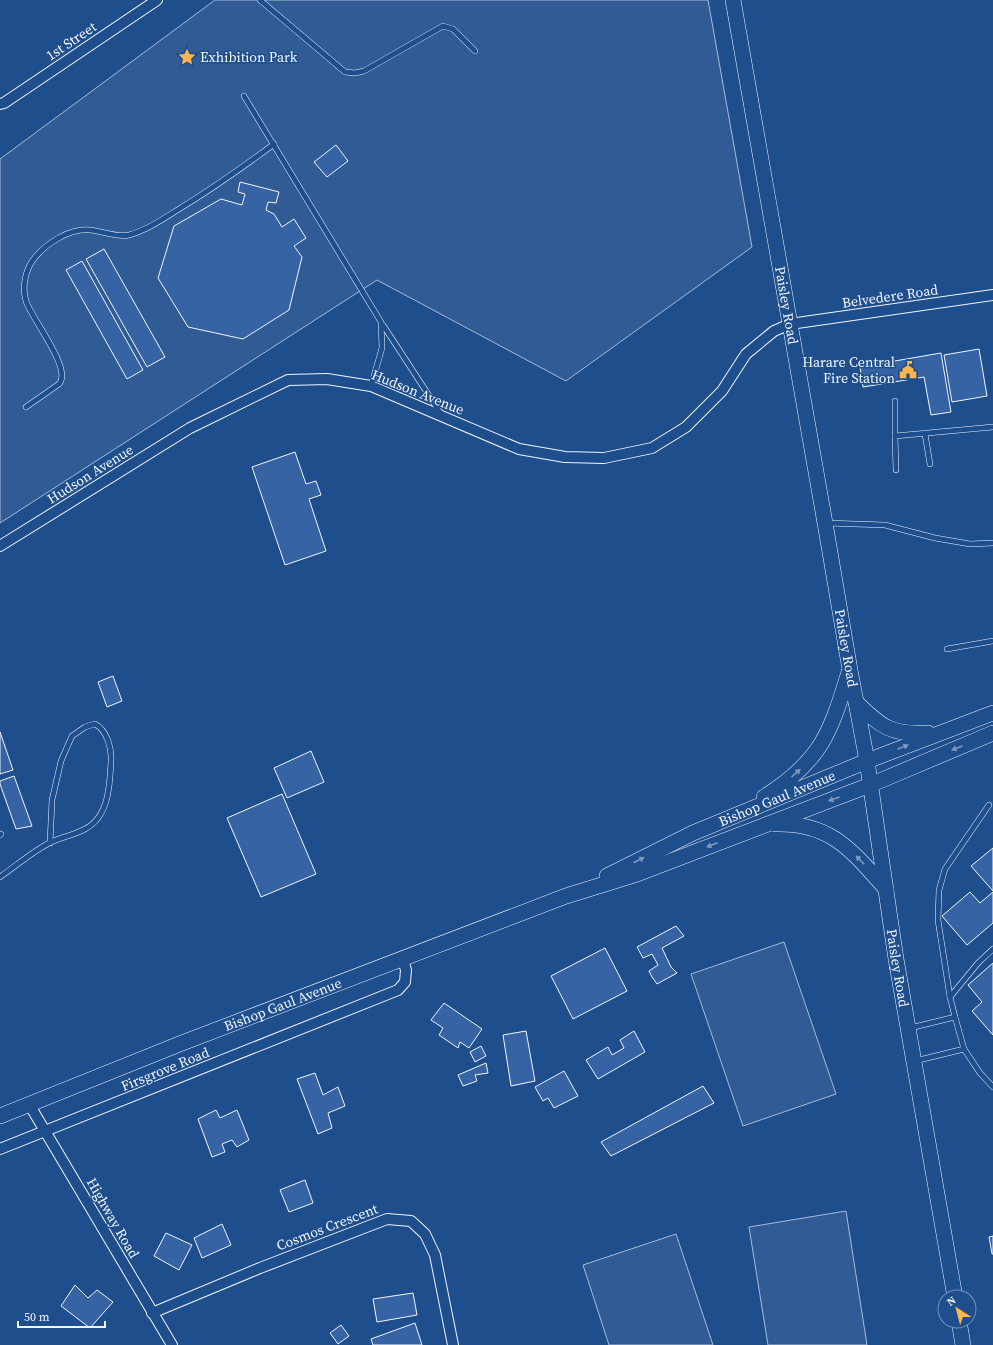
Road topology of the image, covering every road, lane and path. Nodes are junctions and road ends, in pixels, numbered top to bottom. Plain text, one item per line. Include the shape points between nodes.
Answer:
1 (156, 0) edge
2 (260, 0) edge
3 (733, 0) edge
4 (475, 51) dead end
5 (244, 96) dead end
6 (0, 104) edge
7 (274, 144) junction
8 (993, 295) edge
9 (381, 322) junction
10 (790, 324) junction
11 (371, 386) junction
12 (895, 401) dead end
13 (26, 407) dead end
14 (442, 415) junction
15 (993, 427) edge
16 (925, 434) junction
17 (895, 436) junction
18 (930, 464) dead end
19 (896, 470) dead end
20 (825, 523) junction
21 (993, 543) edge
22 (0, 546) edge
23 (993, 641) edge
24 (947, 649) dead end
25 (850, 670) junction
26 (856, 702) junction
27 (993, 713) edge
28 (941, 732) junction
29 (993, 733) edge
30 (867, 761) junction
31 (870, 785) junction
32 (990, 805) dead end
33 (730, 819) junction
34 (764, 824) junction
35 (50, 843) junction
36 (0, 877) edge
37 (886, 889) junction
38 (566, 896) junction
39 (993, 949) edge
40 (403, 960) junction
41 (950, 997) junction
42 (955, 1017) junction
43 (909, 1028) junction
44 (964, 1049) junction
45 (914, 1061) junction
46 (993, 1087) edge
47 (30, 1104) junction
48 (0, 1116) edge
49 (46, 1131) junction
50 (0, 1149) edge
51 (954, 1289) edge
52 (152, 1313) junction
53 (960, 1329) edge
54 (172, 1345) edge
55 (453, 1345) edge
56 (963, 1345) edge

1 - 6 street, 1st Street
2 - 4 lane via 345,72 364,71 443,26 453,29
3 - 10 main road, Paisley Road
5 - 7 lane
7 - 9 lane
7 - 13 lane via 225,181 150,227 127,236 89,230 68,234 50,244 33,260 24,280 26,301 59,362 63,381
8 - 10 street, Belvedere Road
9 - 11 lane via 382,348
9 - 14 lane
10 - 14 street, Hudson Avenue via 774,331 746,354 722,391 686,427 652,448 604,458 558,456 519,449
10 - 20 main road, Paisley Road
11 - 14 street, Hudson Avenue
11 - 22 street, Hudson Avenue via 327,379 288,380 190,428
12 - 17 lane
15 - 16 lane
16 - 17 lane
16 - 18 lane
17 - 19 lane
20 - 21 lane via 885,525 970,544
20 - 25 main road, Paisley Road
23 - 24 lane
25 - 26 main road, Paisley Road
33 -> 25 main road via 779,788 814,757 835,717
26 - 28 main road via 874,720 899,733
26 - 30 main road, Paisley Road
27 - 28 main road, Bishop Gaul Avenue
30 -> 28 main road, Bishop Gaul Avenue
29 -> 31 main road, Bishop Gaul Avenue
30 - 31 main road, Paisley Road
30 - 33 main road, Bishop Gaul Avenue
31 -> 34 main road, Bishop Gaul Avenue
31 - 37 main road, Paisley Road
32 - 41 lane via 945,869 939,890 938,920
38 -> 33 main road, Bishop Gaul Avenue via 667,845
37 -> 34 main road via 858,858 827,833 804,826
34 -> 38 main road, Bishop Gaul Avenue via 637,874
35 - 35 lane via 86,828 98,820 104,807 112,755 105,733 95,724 72,736 61,761 52,800
35 - 36 lane
37 - 43 main road, Paisley Road
38 - 40 main road, Bishop Gaul Avenue
39 - 41 lane
40 - 47 main road, Bishop Gaul Avenue via 182,1043
40 - 49 street, Firsgrove Road via 406,970 405,982 398,990
41 - 42 lane
42 - 43 lane
42 - 44 lane
43 - 45 main road, Paisley Road
44 - 45 lane
44 - 46 lane
45 - 51 main road, Paisley Road
47 - 48 main road, Bishop Gaul Avenue
47 - 49 street, Highway Road
49 - 50 street, Firsgrove Road
49 - 52 street, Highway Road
52 - 54 street, Highway Road
52 - 55 street, Cosmos Crescent via 387,1219 411,1221 425,1234 435,1255
53 - 56 main road

